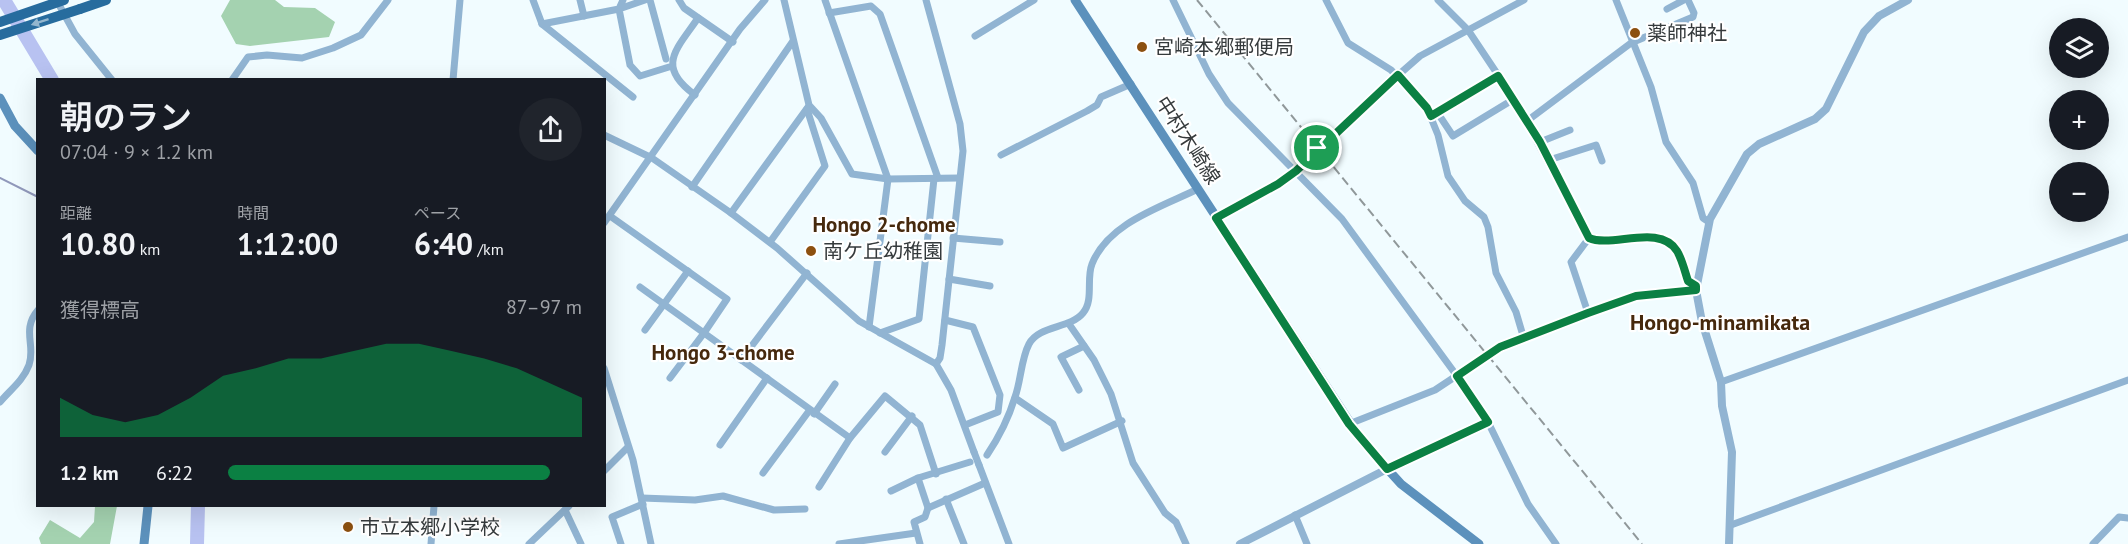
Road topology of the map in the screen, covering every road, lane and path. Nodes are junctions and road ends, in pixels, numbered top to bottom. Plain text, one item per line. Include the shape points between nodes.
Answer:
1 (56, 0) edge
2 (64, 0) edge
3 (106, 0) edge
4 (388, 0) edge
5 (460, 0) edge
6 (533, 0) edge
7 (580, 0) edge
8 (623, 0) edge
9 (645, 0) edge
10 (650, 0) edge
11 (679, 0) edge
12 (765, 0) edge
13 (784, 0) edge
14 (825, 0) edge
15 (926, 0) edge
16 (1034, 0) edge
17 (1075, 0) edge
18 (1173, 0) edge
19 (1326, 0) edge
20 (1438, 0) edge
21 (1524, 0) edge
22 (1616, 0) edge
23 (1686, 0) edge
24 (1908, 0) edge
25 (619, 9) junction
26 (1667, 9) dead end
27 (829, 13) junction
28 (584, 16) junction
29 (698, 18) junction
30 (0, 22) edge
31 (542, 24) junction
32 (1468, 30) junction
33 (0, 35) edge
34 (975, 36) dead end
35 (793, 41) junction
36 (733, 42) junction
37 (1631, 43) junction
38 (1398, 75) junction
39 (1498, 76) junction
40 (110, 78) edge
41 (233, 78) edge
42 (453, 78) edge
43 (1131, 84) junction
44 (695, 95) junction
45 (633, 97) dead end
46 (0, 98) edge
47 (1514, 99) junction
48 (808, 107) junction
49 (0, 111) edge
50 (1434, 114) junction
51 (1527, 121) junction
52 (15, 126) junction
53 (1570, 130) dead end
54 (606, 136) edge
55 (1540, 142) junction
56 (36, 149) edge
57 (1001, 155) dead end
58 (652, 158) junction
59 (1549, 160) junction
60 (1602, 161) dead end
61 (1296, 171) junction
62 (936, 178) junction
63 (959, 178) junction
64 (888, 179) junction
65 (692, 187) junction
66 (1198, 189) junction
67 (732, 213) junction
68 (610, 216) junction
69 (1216, 218) junction
70 (606, 221) edge
71 (1709, 222) junction
72 (2128, 237) edge
73 (953, 238) junction
74 (1589, 238) junction
75 (770, 242) junction
76 (1000, 242) dead end
77 (688, 271) junction
78 (807, 273) junction
79 (949, 279) junction
80 (990, 286) dead end
81 (640, 287) dead end
82 (1696, 288) junction
83 (666, 305) junction
84 (1588, 313) junction
85 (36, 314) edge
86 (945, 320) junction
87 (1069, 324) junction
88 (869, 327) junction
89 (645, 330) dead end
90 (705, 333) junction
91 (880, 333) junction
92 (1524, 339) junction
93 (1084, 346) junction
94 (741, 360) junction
95 (936, 364) junction
96 (606, 375) edge
97 (1457, 376) junction
98 (670, 378) dead end
99 (768, 378) junction
100 (2128, 380) edge
101 (1721, 382) junction
102 (835, 384) dead end
103 (1079, 390) dead end
104 (1016, 398) junction
105 (0, 402) edge
106 (812, 412) junction
107 (912, 416) junction
108 (1122, 421) junction
109 (1488, 422) junction
110 (1349, 424) junction
111 (965, 425) junction
112 (850, 438) junction
113 (720, 445) dead end
114 (628, 447) junction
115 (885, 452) dead end
116 (987, 455) dead end
117 (970, 462) dead end
118 (606, 469) edge
119 (1387, 469) junction
120 (763, 472) dead end
121 (936, 474) junction
122 (918, 478) junction
123 (985, 483) junction
124 (819, 487) dead end
125 (891, 491) dead end
126 (946, 499) junction
127 (643, 501) junction
128 (147, 507) edge
129 (434, 507) edge
130 (567, 508) edge
131 (928, 508) junction
132 (805, 509) dead end
133 (1295, 515) junction
134 (2128, 518) edge
135 (1731, 525) junction
136 (916, 533) junction
137 (532, 543) edge
138 (144, 544) edge
139 (431, 544) edge
140 (582, 544) edge
141 (621, 544) edge
142 (651, 544) edge
143 (839, 544) edge
144 (920, 544) edge
145 (964, 544) edge
146 (1009, 544) edge
147 (1186, 544) edge
148 (1240, 544) edge
149 (1307, 544) edge
150 (1479, 544) edge
151 (1556, 544) edge
152 (1729, 544) edge
153 (2093, 544) edge

1 - 40 street via 75,34
2 - 30 highway, bridge
3 -> 33 highway, bridge
4 - 41 street via 361,35 302,58 248,57
5 - 42 street
6 - 31 street
7 - 28 street
8 - 25 street
9 - 25 street
10 - 25 street via 667,63 640,76 630,65
11 - 29 street
12 - 36 street
13 - 35 street
14 - 27 street
15 - 63 street via 960,124 963,152
16 - 34 street
17 - 43 main road, 中村木崎線
18 - 61 street via 1209,74 1228,103
19 - 38 street via 1348,42
20 - 32 street
21 - 32 street
22 - 37 street
23 - 26 street
23 - 37 street via 1693,17
24 - 71 street via 1879,16 1864,32 1826,109 1815,119 1759,144 1747,154
25 - 28 street
27 - 62 street via 871,6 880,14
27 - 64 street
28 - 31 street
29 - 36 street
29 - 44 street via 671,57 679,83
31 - 45 street
32 - 38 street via 1420,56
32 - 39 street
35 - 48 street
35 - 65 street
36 - 44 street
37 - 51 street
37 - 71 street via 1651,87 1666,142 1693,183 1703,218
38 - 50 street
38 - 61 street
39 - 47 street
39 - 50 street
43 - 57 street
43 - 66 main road, 中村木崎線
44 - 58 street
46 - 52 main road
47 - 50 street via 1453,136
47 - 51 street
48 - 64 street via 821,118 852,174
48 - 67 street
48 - 75 street via 825,166
49 - 52 main road
50 - 92 street via 1448,176 1465,201 1484,217 1496,273 1516,312
51 - 55 street
52 - 56 main road
53 - 55 street
54 - 58 street
55 - 59 street
58 - 65 street
58 - 68 street
59 - 60 street via 1596,145
59 - 74 street
61 - 69 street
61 - 97 street via 1342,219
62 - 63 street
62 - 64 street
62 - 91 street via 919,319
63 - 73 street
64 - 88 street
65 - 67 street
66 - 69 main road, 中村木崎線
66 - 87 street via 1114,233 1092,264 1086,308
67 - 75 street
68 - 70 street
68 - 77 street
69 - 110 main road, 中村木崎線
71 - 82 street
72 - 101 street
73 - 76 street
73 - 79 street
74 - 82 street via 1599,242 1641,236 1664,240 1677,249 1688,281
74 - 84 street via 1571,262
75 - 78 street
77 - 83 street
77 - 90 street via 727,299
78 - 88 street
78 - 94 street
79 - 80 street
79 - 86 street
81 - 83 street
82 - 84 street via 1636,296
82 - 101 street
83 - 89 street
83 - 90 street
84 - 92 street
85 - 105 street via 28,331 30,363 16,388
86 - 95 street
86 - 111 street via 972,327 1000,395 998,412
87 - 93 street
87 - 104 street via 1043,332 1029,343
88 - 91 street
90 - 94 street
90 - 98 street
91 - 95 street
92 - 97 street via 1486,354
93 - 103 street via 1061,357
93 - 108 street
94 - 99 street
95 - 111 street
96 - 114 street
97 - 109 street
97 - 110 street via 1436,390
99 - 106 street
99 - 113 street
100 - 135 street
101 - 135 street via 1732,452
102 - 106 street
104 - 108 street via 1053,424 1063,448
104 - 116 street
106 - 112 street
106 - 120 street
107 - 112 street via 885,396
107 - 115 street
107 - 121 street via 920,424
108 - 147 street via 1133,463 1165,513 1176,522
109 - 119 street
109 - 151 street via 1528,504
110 - 119 main road, 中村木崎線
111 - 123 street, bridge
112 - 124 street
114 - 118 street
114 - 127 street
117 - 121 street
119 - 133 street
119 - 150 main road, 中村木崎線
121 - 122 street
122 - 125 street
122 - 131 street
123 - 126 street
123 - 146 street
126 - 131 street
126 - 145 street
127 - 132 street via 723,496 774,510
127 - 141 street via 612,517
127 - 142 street
128 - 138 main road
129 - 139 street
130 - 137 street
130 - 140 street
131 - 136 street via 925,517 914,522
133 - 148 street
133 - 149 street
134 - 153 street via 2119,517
135 - 152 street
136 - 143 street
136 - 144 street

